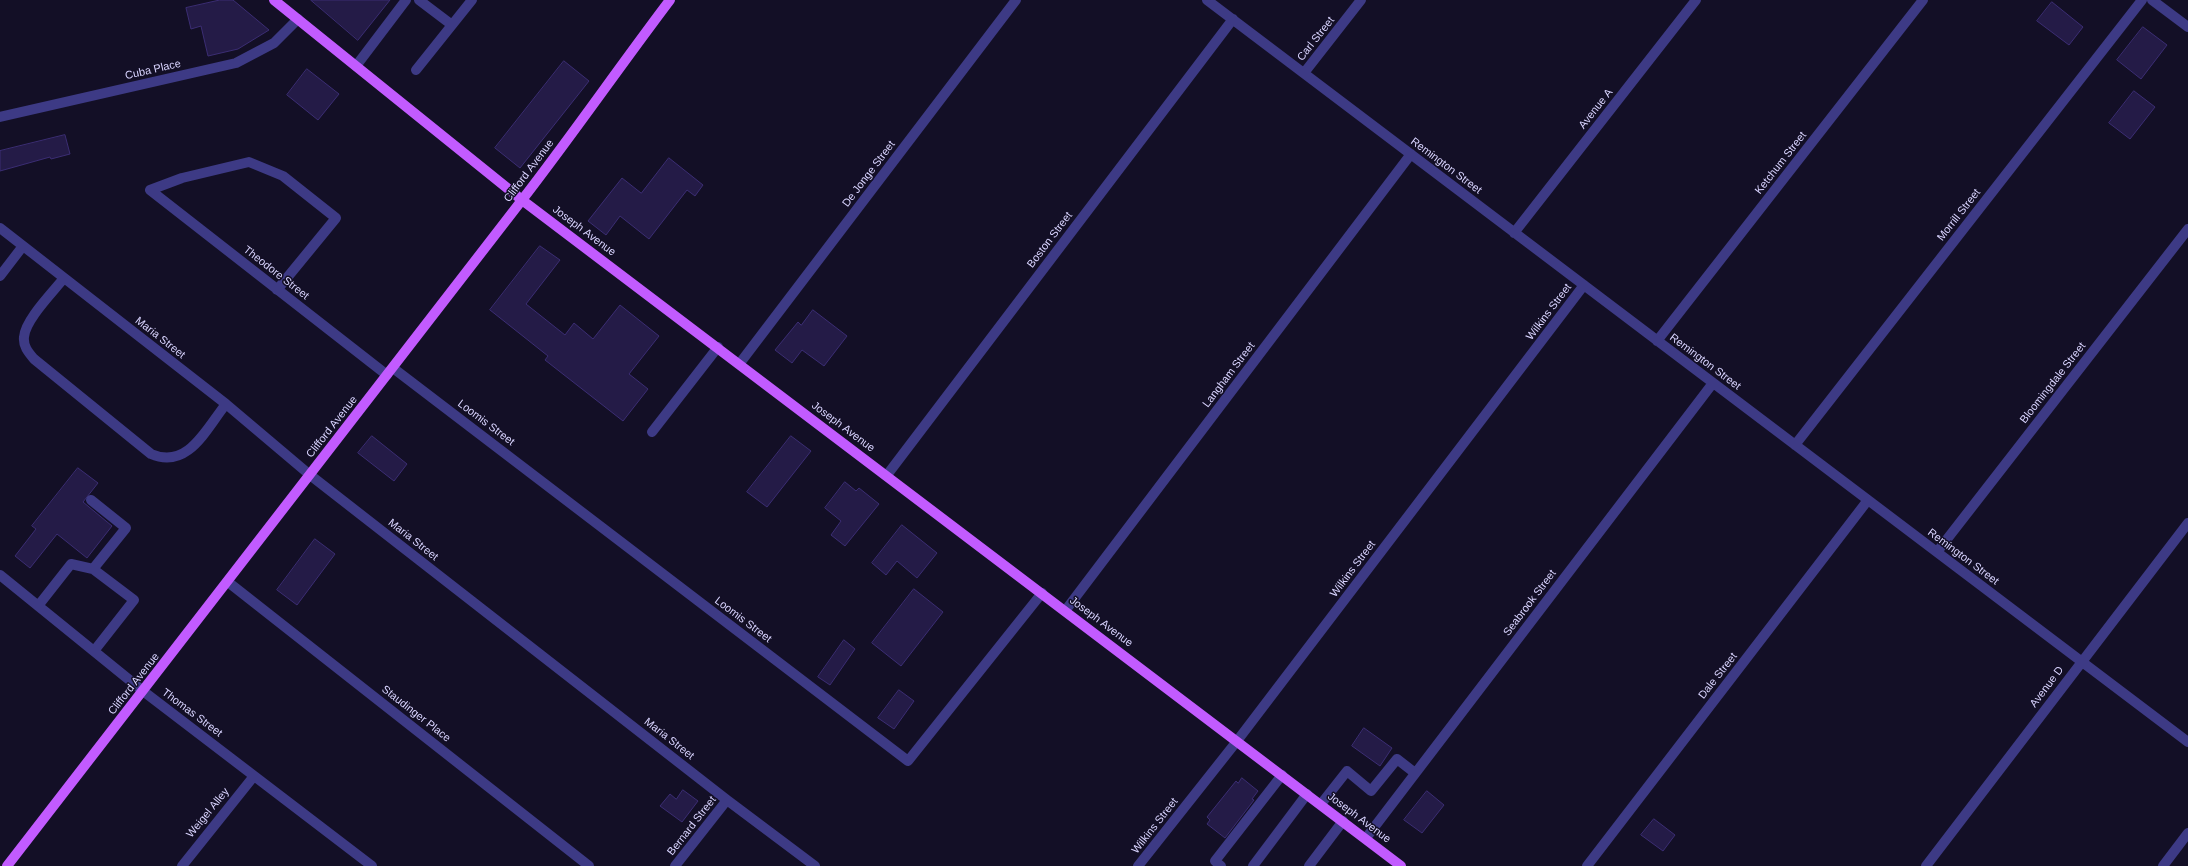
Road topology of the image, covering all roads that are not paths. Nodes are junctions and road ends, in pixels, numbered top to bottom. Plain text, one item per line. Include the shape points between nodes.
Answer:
1 (274, 0) edge
2 (406, 0) edge
3 (418, 0) edge
4 (472, 0) edge
5 (670, 0) edge
6 (1016, 0) edge
7 (1207, 0) edge
8 (1361, 0) edge
9 (1696, 0) edge
10 (1923, 0) edge
11 (2142, 0) edge
12 (2152, 0) edge
13 (298, 19) junction
14 (1233, 19) junction
15 (452, 25) junction
16 (2188, 27) edge
17 (356, 66) junction
18 (416, 70) dead end
19 (1304, 73) junction
20 (0, 117) edge
21 (1411, 154) junction
22 (522, 200) junction
23 (0, 228) edge
24 (2188, 229) edge
25 (1514, 233) junction
26 (23, 246) junction
27 (0, 276) edge
28 (64, 278) junction
29 (1584, 285) junction
30 (277, 290) junction
31 (1657, 341) junction
32 (718, 346) junction
33 (740, 363) junction
34 (390, 371) junction
35 (1713, 383) junction
36 (226, 404) junction
37 (652, 432) dead end
38 (1795, 445) junction
39 (310, 475) junction
40 (887, 475) junction
41 (91, 500) dead end
42 (1868, 500) junction
43 (2188, 523) edge
44 (1937, 552) junction
45 (93, 569) junction
46 (0, 575) edge
47 (228, 582) junction
48 (1042, 593) junction
49 (38, 606) junction
50 (1065, 610) junction
51 (94, 651) junction
52 (2082, 662) junction
53 (143, 691) junction
54 (1237, 741) junction
55 (2188, 742) edge
56 (1415, 773) junction
57 (1282, 775) junction
58 (254, 776) junction
59 (1307, 794) junction
60 (727, 800) junction
61 (1321, 804) junction
62 (1343, 821) junction
63 (2188, 833) edge
64 (1366, 838) junction
65 (359, 862) edge
66 (1397, 865) edge
67 (7, 866) edge
68 (182, 866) edge
69 (372, 866) edge
70 (589, 866) edge
71 (675, 866) edge
72 (815, 866) edge
73 (1138, 866) edge
74 (1221, 866) edge
75 (1253, 866) edge
76 (1309, 866) edge
77 (1587, 866) edge
78 (1926, 866) edge
79 (2163, 866) edge

1 - 13 main road, Joseph Avenue
2 - 17 street
3 - 15 street
4 - 15 street
5 - 22 main road, Clifford Avenue
6 - 33 street, De Jonge Street
7 - 14 street, Remington Street
8 - 19 street, Carl Street
9 - 25 street, Avenue A
10 - 31 street, Ketchum Street
11 - 38 street, Morrill Street
12 - 16 street
13 - 17 main road, Joseph Avenue
13 - 20 street, Cuba Place via 278,40 236,63
14 - 19 street, Remington Street
14 - 40 street, Boston Street
15 - 18 street
17 - 22 main road, Joseph Avenue
19 - 21 street, Remington Street
21 - 25 street, Remington Street
21 - 50 street, Langham Street
22 - 32 main road, Joseph Avenue
22 - 34 main road, Clifford Avenue
23 - 26 street, Maria Street
24 - 44 street, Bloomingdale Street
25 - 29 street, Remington Street
26 - 27 street
26 - 28 street, Maria Street
28 - 36 street, Maria Street
28 - 36 street via 27,326 23,337 25,348 34,359 150,454 161,459 182,456 193,447
29 - 31 street, Remington Street
29 - 54 street, Wilkins Street
30 - 30 street, Theodore Street via 150,190 182,178 249,162 283,176 336,218
30 - 34 street, Theodore Street
31 - 35 street, Remington Street
32 - 33 main road, Joseph Avenue
32 - 37 street
33 - 40 main road, Joseph Avenue
34 - 39 main road, Clifford Avenue
34 - 48 street, Loomis Street via 908,761
35 - 38 street, Remington Street
35 - 56 street, Seabrook Street
36 - 39 street, Maria Street
38 - 42 street, Remington Street
39 - 47 main road, Clifford Avenue
39 - 60 street, Maria Street
40 - 48 main road, Joseph Avenue
41 - 45 street via 126,528
42 - 44 street, Remington Street
42 - 77 street, Dale Street
43 - 52 street, Avenue D
44 - 52 street, Remington Street
45 - 49 street via 72,564
45 - 51 street via 134,600
46 - 49 street, Thomas Street
47 - 53 main road, Clifford Avenue
47 - 70 street, Staudinger Place
48 - 50 main road, Joseph Avenue
49 - 51 street, Thomas Street
50 - 54 main road, Joseph Avenue
51 - 53 street, Thomas Street
52 - 55 street, Remington Street
52 - 78 street, Avenue D
53 - 58 street, Thomas Street
53 - 67 main road, Clifford Avenue
54 - 57 main road, Joseph Avenue
54 - 73 street, Wilkins Street
56 - 61 street via 1397,759 1371,791 1347,771
56 - 64 street, Seabrook Street
57 - 59 main road, Joseph Avenue
57 - 74 street via 1216,862
58 - 65 street, Thomas Street
58 - 68 street, Weigel Alley
59 - 61 main road, Joseph Avenue
59 - 75 street
60 - 71 street, Bernard Street
60 - 72 street, Maria Street
61 - 62 main road, Joseph Avenue
62 - 64 main road, Joseph Avenue
62 - 76 street
63 - 79 street
64 - 66 main road, Joseph Avenue
65 - 69 street, Thomas Street

